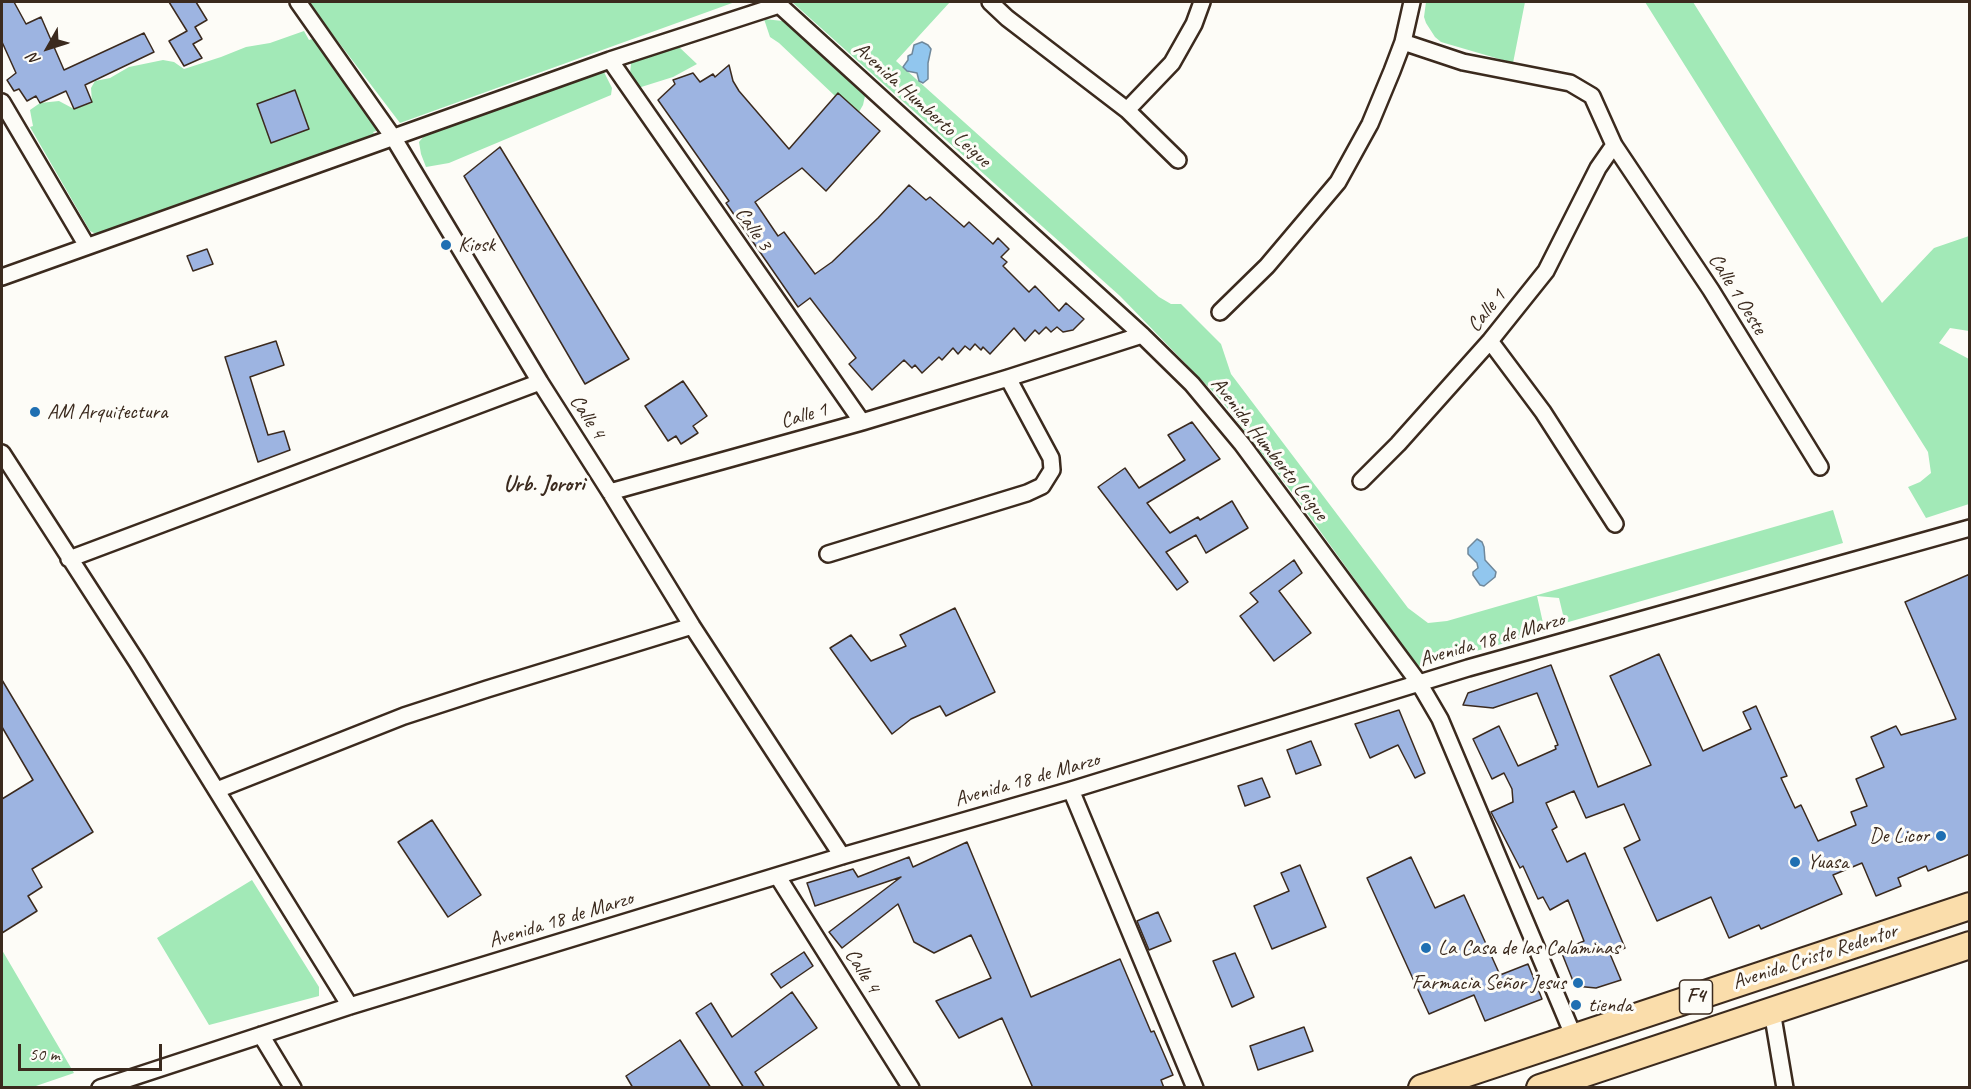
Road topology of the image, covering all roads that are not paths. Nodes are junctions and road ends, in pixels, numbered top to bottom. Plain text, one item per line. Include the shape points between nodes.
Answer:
1 (298, 2) edge
2 (990, 2) edge
3 (1202, 2) edge
4 (1412, 2) edge
5 (777, 3) edge
6 (1403, 42) junction
7 (610, 60) junction
8 (2, 102) edge
9 (1127, 110) junction
10 (393, 137) junction
11 (1614, 145) junction
12 (1178, 160) dead end
13 (87, 246) junction
14 (2, 277) edge
15 (1220, 312) dead end
16 (1142, 335) junction
17 (1490, 341) junction
18 (1008, 378) junction
19 (540, 382) junction
20 (862, 422) junction
21 (2, 453) edge
22 (1820, 467) dead end
23 (1361, 481) dead end
24 (610, 492) junction
25 (1615, 524) dead end
26 (1970, 528) edge
27 (828, 554) dead end
28 (69, 559) junction
29 (692, 626) junction
30 (1419, 682) junction
31 (217, 790) junction
32 (1071, 790) junction
33 (842, 856) junction
34 (778, 877) junction
35 (1970, 906) edge
36 (1970, 945) edge
37 (350, 1006) junction
38 (1772, 1011) junction
39 (261, 1035) junction
40 (1574, 1037) junction
41 (100, 1088) edge
42 (293, 1088) edge
43 (911, 1088) edge
44 (1195, 1088) edge
45 (1422, 1088) edge
46 (1540, 1088) edge
47 (1785, 1088) edge

1 - 10 street, Calle 4
2 - 9 street
3 - 9 street via 1172,63
4 - 6 street
5 - 7 street
5 - 16 street, Avenida Humberto Leigue
6 - 11 street, Calle 1 Oeste via 1463,62 1570,83 1592,96
6 - 15 street via 1370,124 1338,183 1267,266
7 - 10 street
7 - 20 street, Calle 3
8 - 13 street
9 - 12 street
10 - 13 street
10 - 19 street, Calle 4
11 - 17 street, Calle 1 via 1598,168 1546,271
11 - 22 street, Calle 1 Oeste via 1711,290
13 - 14 street
16 - 18 street, Calle 1
16 - 30 street, Avenida Humberto Leigue via 1192,384 1242,444
17 - 23 street, Calle 1
17 - 25 street via 1543,412
18 - 20 street, Calle 1
18 - 27 street via 1051,459 1052,470 1042,486
19 - 24 street, Calle 4
19 - 28 street
20 - 24 street, Calle 1
21 - 28 street
24 - 29 street, Calle 4
26 - 30 street, Avenida 18 de Marzo
28 - 31 street
29 - 31 street via 404,717
29 - 33 street, Calle 4
30 - 32 street, Avenida 18 de Marzo
30 - 40 street, Avenida Humberto Leigue via 1440,720
31 - 37 street
32 - 33 street, Avenida 18 de Marzo
32 - 44 street
33 - 34 street, Avenida 18 de Marzo
34 - 37 street, Avenida 18 de Marzo
34 - 43 street, Calle 4
35 - 40 highway, Avenida Cristo Redentor / F4
36 - 38 highway, Avenida Cristo Redentor / F4
37 - 39 street, Avenida 18 de Marzo
38 - 46 highway, Avenida Cristo Redentor / F4
38 - 47 street
39 - 41 street, Avenida 18 de Marzo
39 - 42 street
40 - 45 highway, Avenida Cristo Redentor / F4

